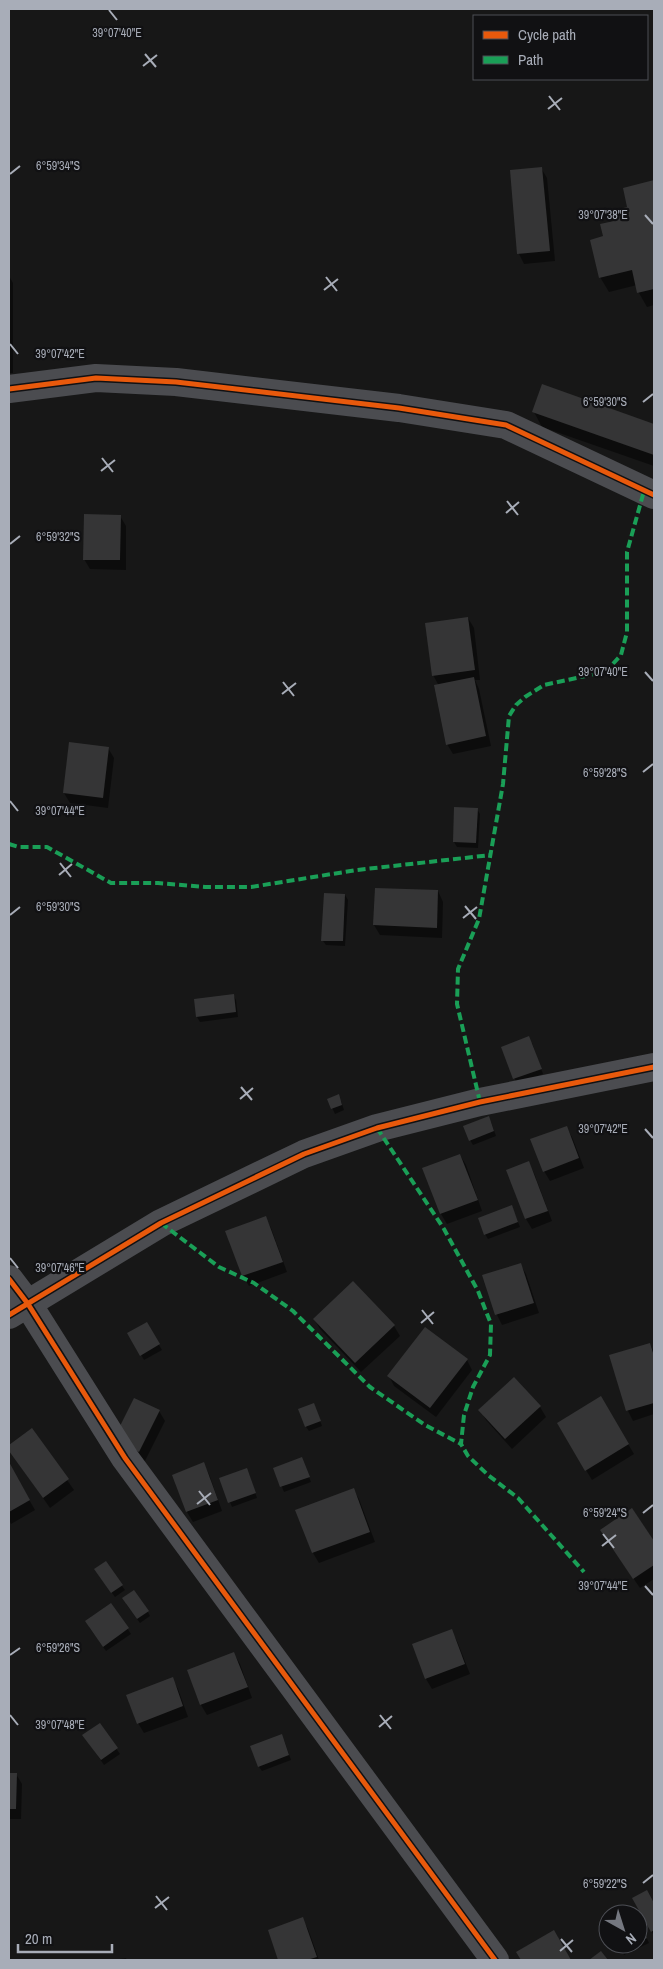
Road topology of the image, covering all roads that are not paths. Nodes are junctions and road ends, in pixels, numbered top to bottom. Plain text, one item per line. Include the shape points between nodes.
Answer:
1 (9, 389) edge
2 (654, 496) edge
3 (654, 1067) edge
4 (9, 1279) edge
5 (18, 1309) edge
6 (495, 1960) edge

1 - 2 street via 96,378 176,382 398,408 506,425
3 - 5 street via 480,1102 377,1128 304,1154 161,1223
4 - 5 street
5 - 6 street

